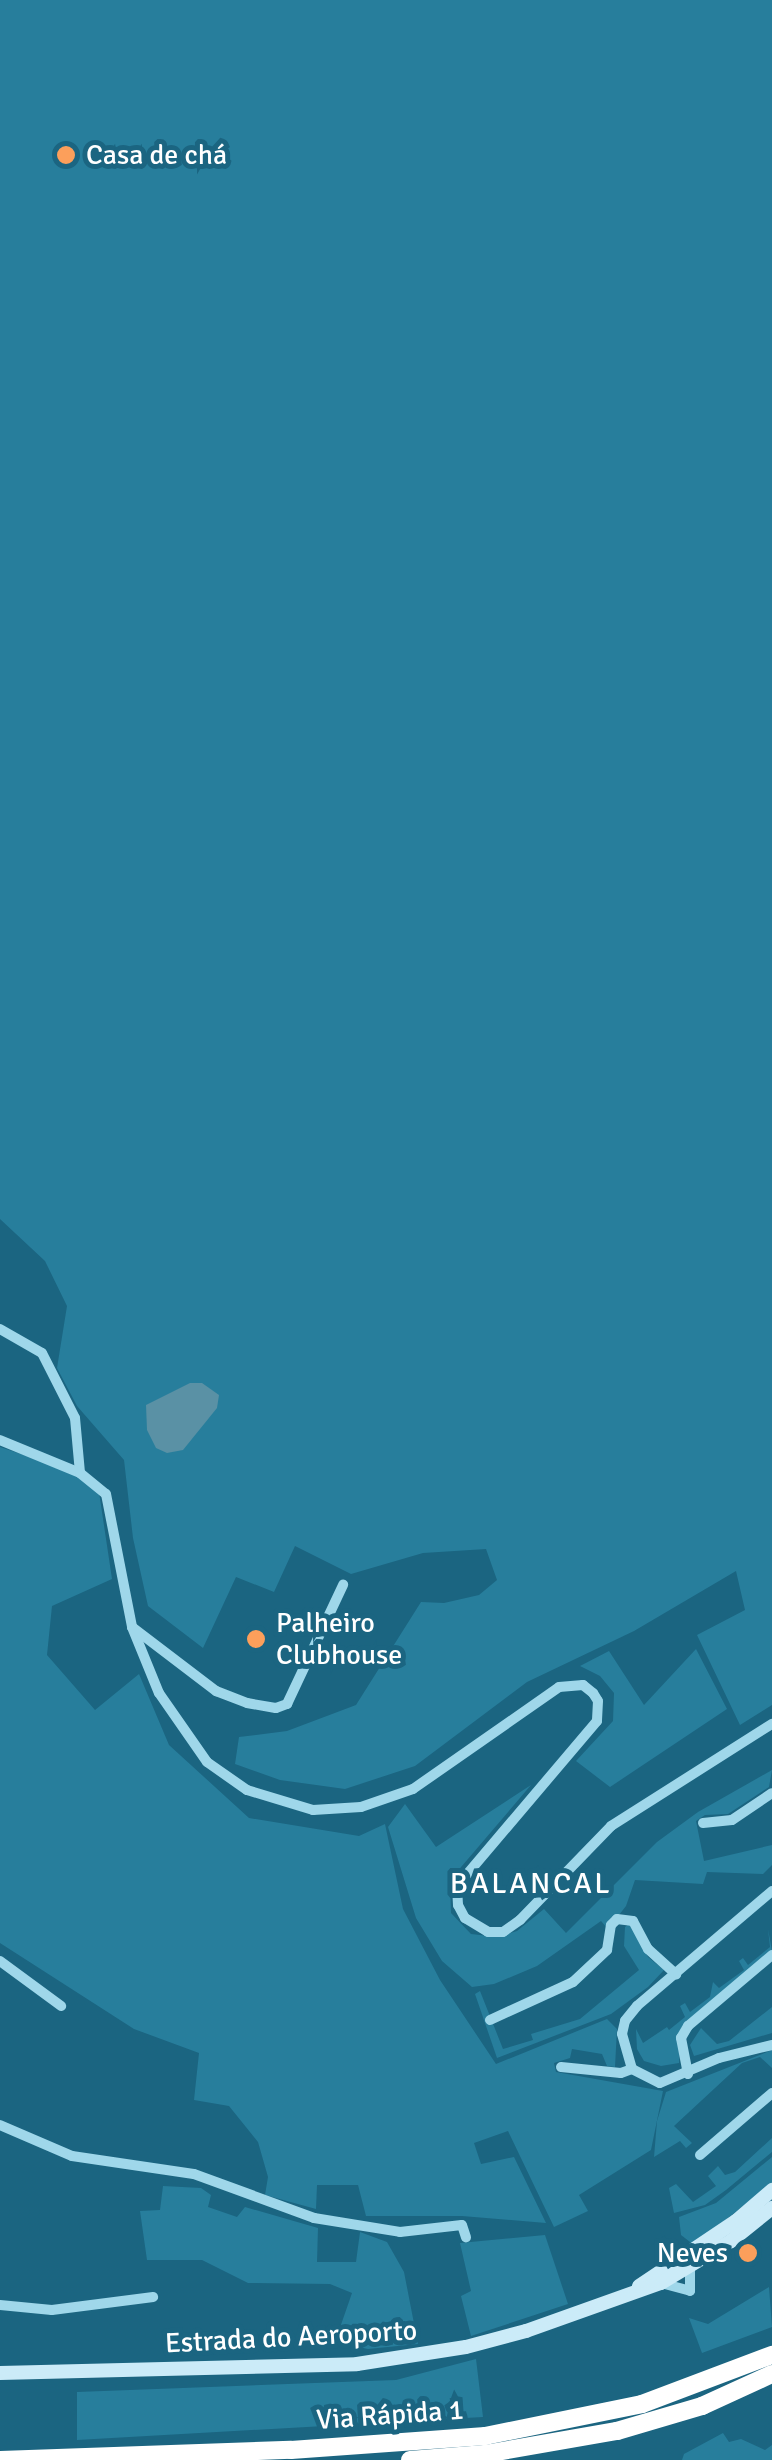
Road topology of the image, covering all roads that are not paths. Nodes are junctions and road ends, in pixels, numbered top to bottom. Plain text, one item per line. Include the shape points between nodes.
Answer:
1 (0, 1329) edge
2 (0, 1440) edge
3 (80, 1473) junction
4 (343, 1585) dead end
5 (132, 1627) junction
6 (772, 1724) edge
7 (772, 1793) edge
8 (703, 1823) dead end
9 (772, 1891) edge
10 (772, 1956) edge
11 (0, 1961) edge
12 (676, 1974) junction
13 (61, 2006) dead end
14 (490, 2020) dead end
15 (772, 2044) edge
16 (561, 2068) dead end
17 (632, 2069) junction
18 (688, 2074) junction
19 (772, 2093) edge
20 (0, 2125) edge
21 (700, 2155) dead end
22 (772, 2190) edge
23 (772, 2208) edge
24 (736, 2221) junction
25 (466, 2237) dead end
26 (690, 2268) junction
27 (661, 2283) junction
28 (634, 2290) junction
29 (153, 2297) dead end
30 (0, 2305) edge
31 (772, 2355) edge
32 (0, 2373) edge
33 (772, 2374) edge
34 (0, 2460) edge
35 (410, 2460) edge

1 - 3 street via 42,1354 75,1418
2 - 3 street
3 - 5 street via 106,1494
4 - 5 street via 287,1704 276,1708 216,1691
5 - 6 street via 159,1693 207,1762 247,1790 313,1810 361,1807 399,1795 559,1687 571,1683 593,1693 597,1721 457,1886 465,1918 488,1932 503,1932 520,1920 624,1816
7 - 8 street via 732,1820
9 - 12 street
10 - 18 street via 688,2026 681,2038
11 - 13 street
12 - 14 street via 648,1949 632,1921 618,1919 607,1950 573,1982
12 - 17 street via 625,2021 624,2050
15 - 18 street
16 - 17 street via 621,2074
17 - 18 street via 660,2083
19 - 21 street
20 - 25 street via 72,2156 194,2174 314,2218 400,2232 462,2226
22 - 24 main road, Estrada do Aeroporto
23 - 26 main road, Estrada do Aeroporto
24 - 26 main road
24 - 28 main road, Estrada do Aeroporto
26 - 27 main road, Estrada do Aeroporto
26 - 27 street via 690,2291
27 - 28 main road, Estrada do Aeroporto
28 - 32 main road, Estrada do Aeroporto via 526,2331 424,2356 357,2364
29 - 30 street via 52,2310
31 - 34 highway, Via Rápida 1 via 642,2404 500,2434 291,2450
33 - 35 highway, Via Rápida 1 via 702,2406 617,2431

